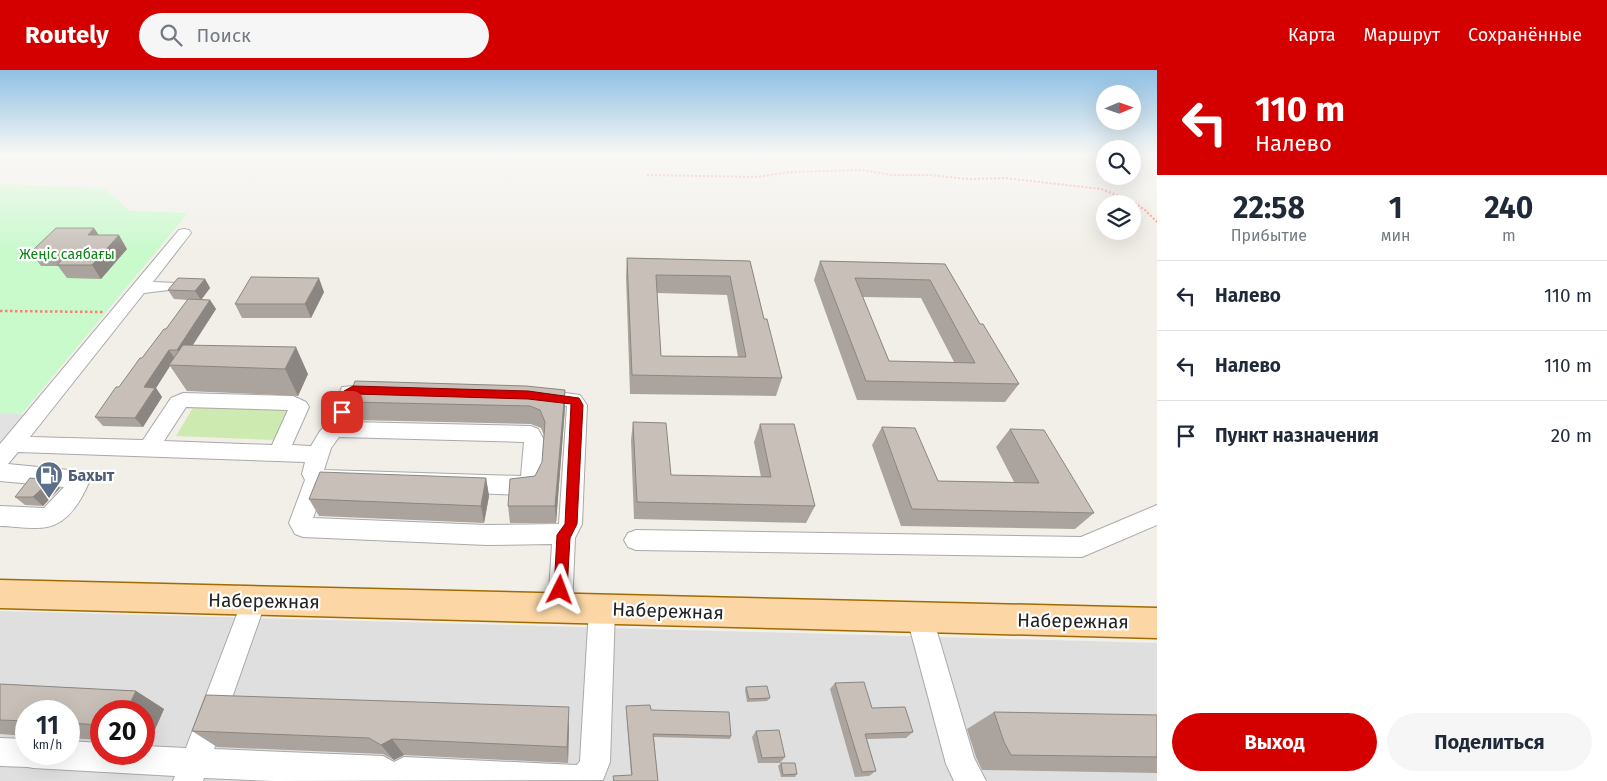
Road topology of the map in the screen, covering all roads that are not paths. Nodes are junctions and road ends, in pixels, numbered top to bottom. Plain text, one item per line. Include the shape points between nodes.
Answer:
1 (184, 233) dead end
2 (171, 286) edge
3 (139, 288) junction
4 (402, 392) edge
5 (519, 395) edge
6 (335, 429) junction
7 (150, 448) junction
8 (6, 451) edge
9 (278, 452) junction
10 (320, 454) junction
11 (0, 472) edge
12 (317, 478) junction
13 (1157, 515) edge
14 (0, 516) edge
15 (564, 535) junction
16 (636, 540) dead end
17 (0, 594) edge
18 (254, 601) junction
19 (560, 608) junction
20 (602, 610) junction
21 (920, 618) junction
22 (1157, 623) edge
23 (0, 752) edge
24 (15, 753) edge
25 (80, 759) edge
26 (192, 772) edge
27 (971, 781) edge

1 - 3 street
2 - 3 street
3 - 8 street
4 - 6 street via 349,392
5 - 15 street via 564,398 576,403 571,524
6 - 10 street via 327,436
6 - 12 street via 531,434 534,440 531,478 528,484 520,486
7 - 8 street
7 - 9 street
7 - 9 street via 183,400 296,403 299,407
9 - 10 street
10 - 12 street via 313,474
11 - 14 street via 79,480 52,516
12 - 15 street via 300,523 303,527
13 - 16 street via 1082,547
15 - 19 street
17 - 18 main road, Набережная
18 - 19 main road, Набережная
18 - 26 street
19 - 20 main road, Набережная
20 - 21 main road, Набережная
20 - 26 street via 595,762 588,777 574,781 393,772
21 - 22 main road, Набережная
21 - 27 street via 962,764
23 - 24 street
25 - 26 street

